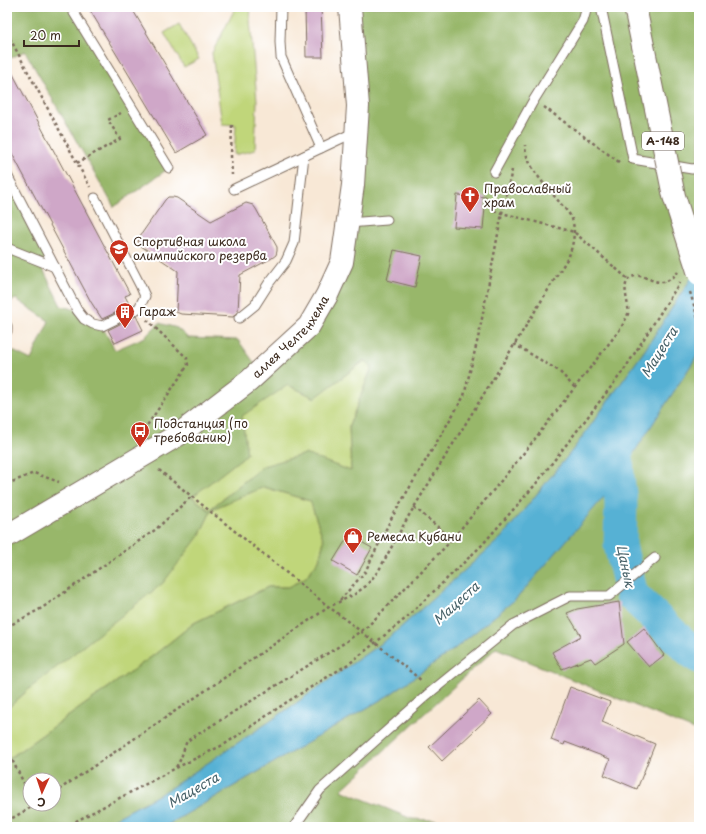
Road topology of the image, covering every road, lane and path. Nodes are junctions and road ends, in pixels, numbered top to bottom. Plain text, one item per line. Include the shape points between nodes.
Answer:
1 (74, 7) edge
2 (281, 7) edge
3 (350, 7) edge
4 (587, 7) edge
5 (601, 7) edge
6 (635, 7) edge
7 (7, 33) edge
8 (541, 105) dead end
9 (132, 106) junction
10 (232, 126) dead end
11 (356, 131) junction
12 (522, 144) dead end
13 (321, 148) junction
14 (304, 156) junction
15 (620, 162) dead end
16 (77, 163) junction
17 (169, 168) dead end
18 (699, 168) edge
19 (512, 169) dead end
20 (494, 172) dead end
21 (7, 175) edge
22 (234, 189) joint
23 (96, 198) joint
24 (494, 211) dead end
25 (502, 213) junction
26 (387, 220) dead end
27 (347, 223) junction
28 (574, 232) junction
29 (7, 248) edge
30 (55, 267) junction
31 (687, 273) edge
32 (628, 279) junction
33 (142, 315) dead end
34 (240, 318) dead end
35 (7, 326) edge
36 (7, 331) edge
37 (514, 344) junction
38 (575, 388) junction
39 (143, 432) dead end
40 (156, 468) dead end
41 (34, 473) dead end
42 (7, 484) edge
43 (192, 496) junction
44 (414, 507) junction
45 (7, 536) edge
46 (452, 539) junction
47 (654, 558) dead end
48 (339, 602) junction
49 (329, 607) junction
50 (7, 628) edge
51 (361, 631) junction
52 (422, 681) dead end
53 (7, 750) edge
54 (176, 768) junction
55 (22, 779) edge
56 (62, 788) edge
57 (22, 812) edge
58 (7, 821) edge
59 (65, 827) edge
60 (294, 827) edge

1 - 9 lane via 74,13
2 - 13 lane via 281,57
3 - 11 main road, аллея Челтенхема via 358,106
4 - 20 lane via 583,21 532,103
5 - 18 lane via 633,159
6 - 31 main road, А-148, bridge via 674,196
7 - 16 path
8 - 15 path
9 - 16 path via 108,120 120,139
9 - 17 lane
10 - 22 path
11 - 13 lane
11 - 27 main road, аллея Челтенхема via 353,186
12 - 28 path via 525,138 525,151 530,166 572,218
13 - 14 lane
14 - 22 lane
14 - 34 lane via 294,243 286,260 255,305
16 - 23 path
19 - 25 path
21 - 30 lane
23 - 30 lane via 140,285 144,296 140,308 102,326 93,324 84,319 77,310
24 - 25 path
25 - 28 path
25 - 48 path via 479,334 464,396 391,519 365,572
26 - 27 lane
27 - 45 main road, аллея Челтенхема via 342,262 327,296 309,326 268,364 178,435
28 - 32 path
28 - 37 path via 569,256
29 - 30 lane
31 - 32 path via 664,282 655,282 643,277
31 - 54 path via 624,370 535,485 481,546 405,619 350,663 225,744
32 - 38 path via 625,285 628,315
33 - 39 path via 187,358 188,366
35 - 36 lane
37 - 38 path via 559,371
37 - 44 path
38 - 46 path
40 - 43 path
41 - 42 path
43 - 49 path
43 - 50 path via 155,530 42,608
44 - 46 path
44 - 48 path via 379,570 366,586
46 - 51 path
47 - 60 lane via 609,596 570,596 513,624 427,695 320,790
48 - 49 path
49 - 51 path
49 - 56 path
51 - 52 path, bridge
51 - 54 path via 188,741
53 - 55 path
54 - 59 path
57 - 58 path

